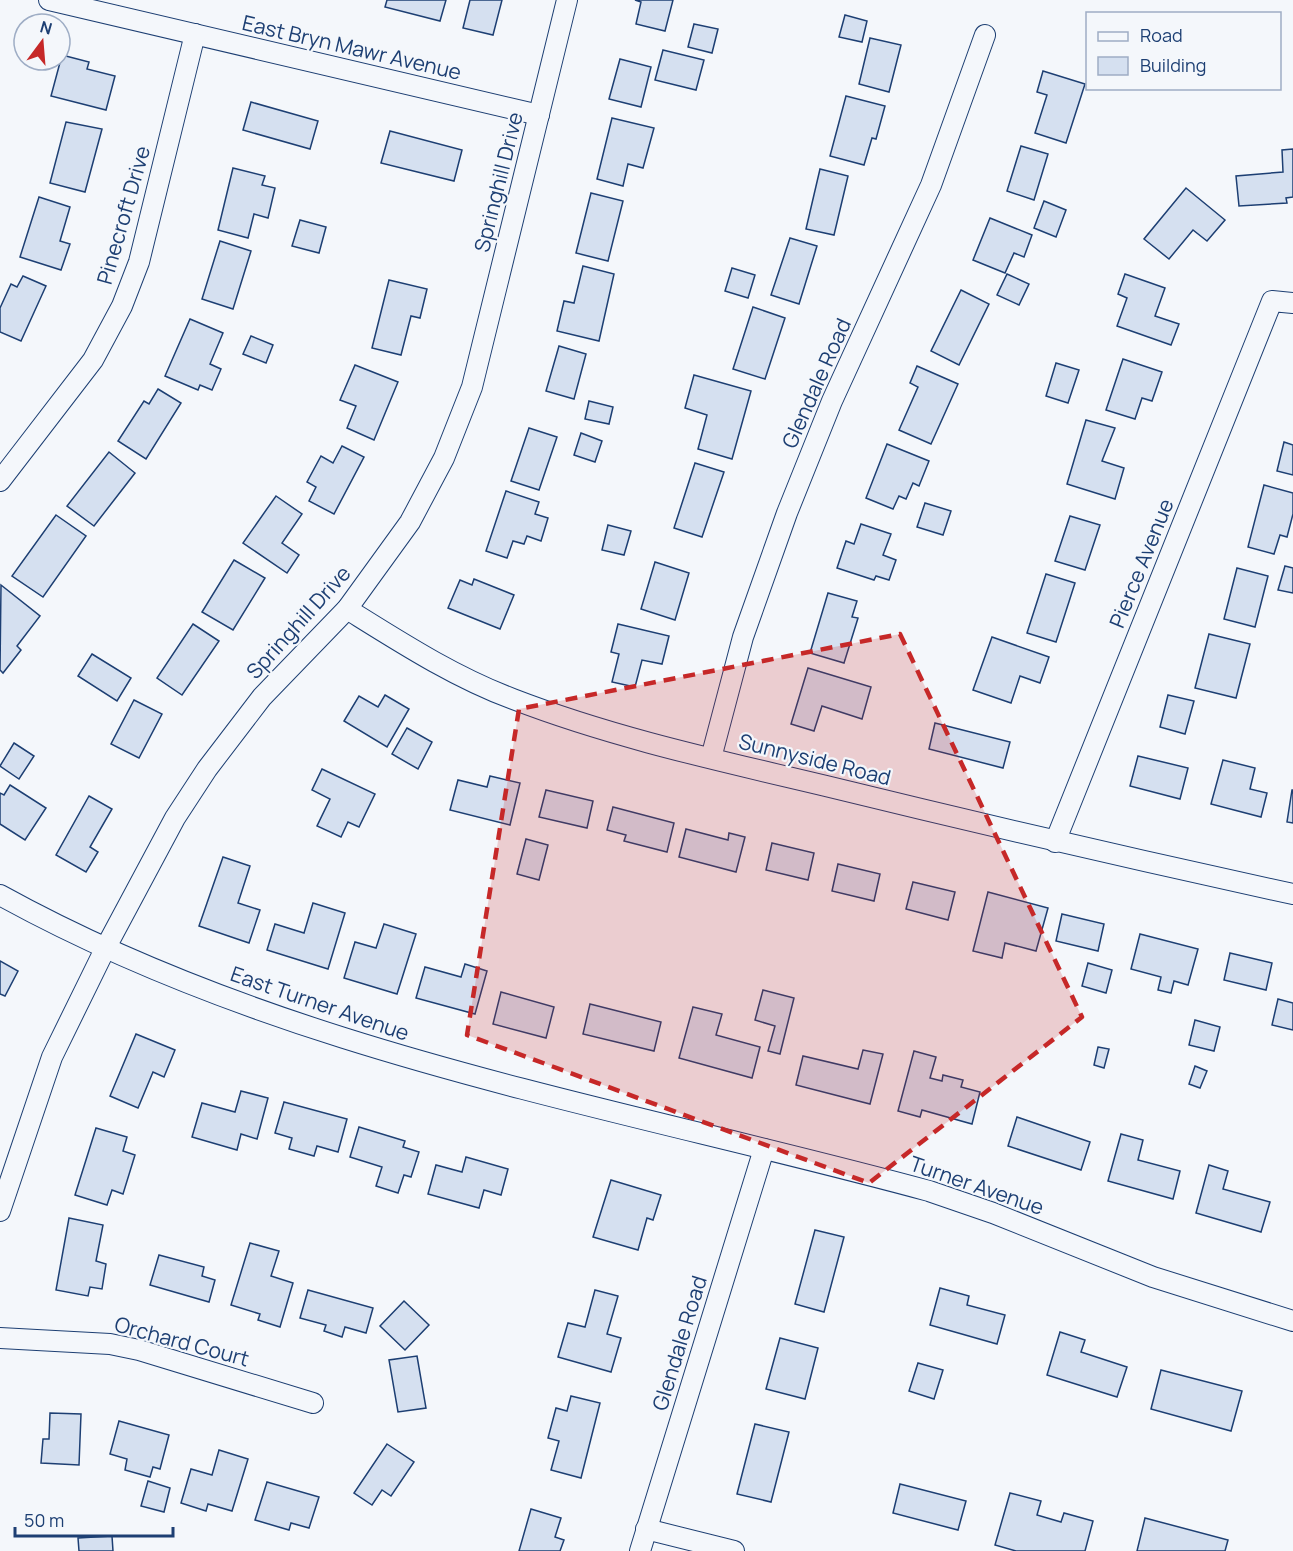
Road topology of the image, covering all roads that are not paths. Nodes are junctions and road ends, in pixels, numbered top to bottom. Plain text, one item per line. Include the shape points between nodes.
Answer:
1 (49, 0) edge
2 (567, 0) edge
3 (195, 34) junction
4 (985, 35) dead end
5 (539, 115) junction
6 (1293, 303) edge
7 (0, 480) edge
8 (347, 609) junction
9 (711, 758) junction
10 (1055, 842) junction
11 (1293, 894) edge
12 (0, 895) edge
13 (106, 947) junction
14 (638, 1118) joint
15 (764, 1149) junction
16 (0, 1211) edge
17 (1293, 1321) edge
18 (0, 1338) edge
19 (314, 1403) dead end
20 (646, 1529) junction
21 (640, 1551) edge
22 (734, 1551) edge

1 - 3 street, East Bryn Mawr Avenue
2 - 5 street, Springhill Drive
3 - 5 street, East Bryn Mawr Avenue
3 - 7 street, Pinecroft Drive via 139,262 122,306 93,360
4 - 9 street, Glendale Road via 931,185 831,401 788,513 743,637
5 - 8 street, Springhill Drive via 472,387 444,458 410,522
6 - 10 street, Pierce Avenue via 1272,301
8 - 9 street, Sunnyside Road via 434,662 511,699
8 - 13 street, Springhill Drive via 262,697 207,770 175,818
9 - 10 street, Sunnyside Road
10 - 11 street, Sunnyside Road
12 - 13 street, East Turner Avenue
13 - 14 street, East Turner Avenue via 274,1015 381,1050
13 - 16 street, Springhill Drive via 52,1057
14 - 15 street, Turner Avenue
15 - 17 street, Turner Avenue via 929,1191 1153,1277
15 - 20 street, Glendale Road
18 - 19 street, Orchard Court via 110,1344 139,1350
20 - 21 street, Glendale Road
20 - 22 street

